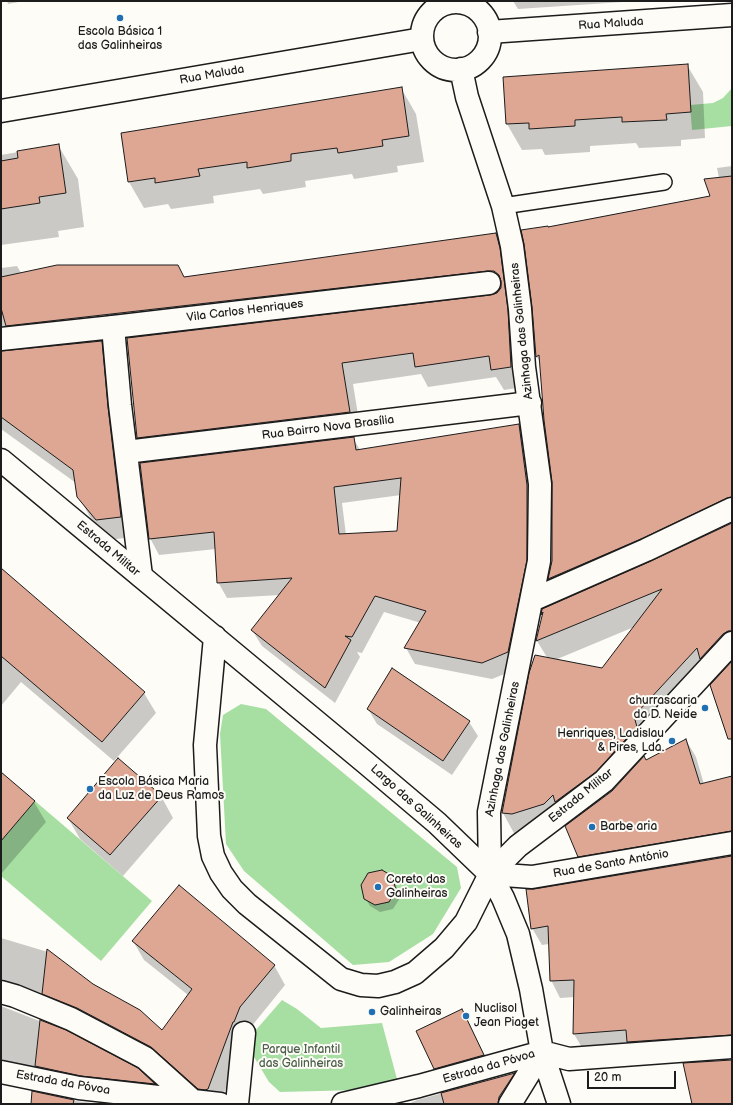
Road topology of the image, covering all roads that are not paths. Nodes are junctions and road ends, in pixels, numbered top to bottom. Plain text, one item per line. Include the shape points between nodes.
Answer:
1 (447, 2) edge
2 (732, 15) edge
3 (489, 32) junction
4 (422, 40) junction
5 (461, 69) junction
6 (1, 111) edge
7 (664, 182) dead end
8 (503, 206) junction
9 (489, 283) dead end
10 (113, 327) junction
11 (1, 339) edge
12 (530, 403) junction
13 (126, 452) junction
14 (1, 460) edge
15 (732, 509) edge
16 (141, 576) junction
17 (532, 600) junction
18 (215, 637) junction
19 (732, 643) edge
20 (732, 843) edge
21 (490, 874) junction
22 (1, 992) edge
23 (244, 1033) dead end
24 (732, 1047) edge
25 (542, 1052) junction
26 (1, 1072) edge
27 (194, 1102) junction
28 (220, 1104) edge
29 (237, 1104) edge
30 (343, 1104) edge
31 (510, 1104) edge
32 (559, 1104) edge

1 - 3 street via 462,3 475,8 482,14
1 - 4 street via 438,6 425,21
2 - 3 street, Rua Maluda
3 - 5 street via 484,54 476,63
4 - 5 street via 425,51 432,60 442,67
4 - 6 street, Rua Maluda
5 - 8 street, Azinhaga das Galinheiras via 467,97
7 - 8 lane
8 - 12 street, Azinhaga das Galinheiras via 512,246
9 - 10 street, Vila Carlos Henriques
10 - 11 street, Vila Carlos Henriques
10 - 13 street
12 - 13 street, Rua Bairro Nova Brasília
12 - 17 street, Azinhaga das Galinheiras via 540,484 539,561
13 - 16 street
14 - 16 street, Estrada Militar
15 - 17 street
16 - 18 street, Estrada Militar
17 - 21 street, Azinhaga das Galinheiras via 489,812
18 - 21 street, Largo das Galinheiras via 437,823
18 - 21 street via 205,745 209,836 212,856 220,873 247,904 341,980 378,986 415,973 444,948 466,922
19 - 21 street, Estrada Militar via 604,781 518,846
20 - 21 street, Rua de Santo António via 532,877
21 - 25 street, Azinhaga das Galinheiras via 518,934
22 - 27 street via 71,1019 145,1058
23 - 29 street
24 - 25 street, Estrada da Póvoa via 568,1059
25 - 30 street, Estrada da Póvoa
25 - 31 street
25 - 32 street, Azinhaga das Galinheiras
26 - 27 street, Estrada da Póvoa via 79,1088
27 - 28 street, Estrada da Póvoa

